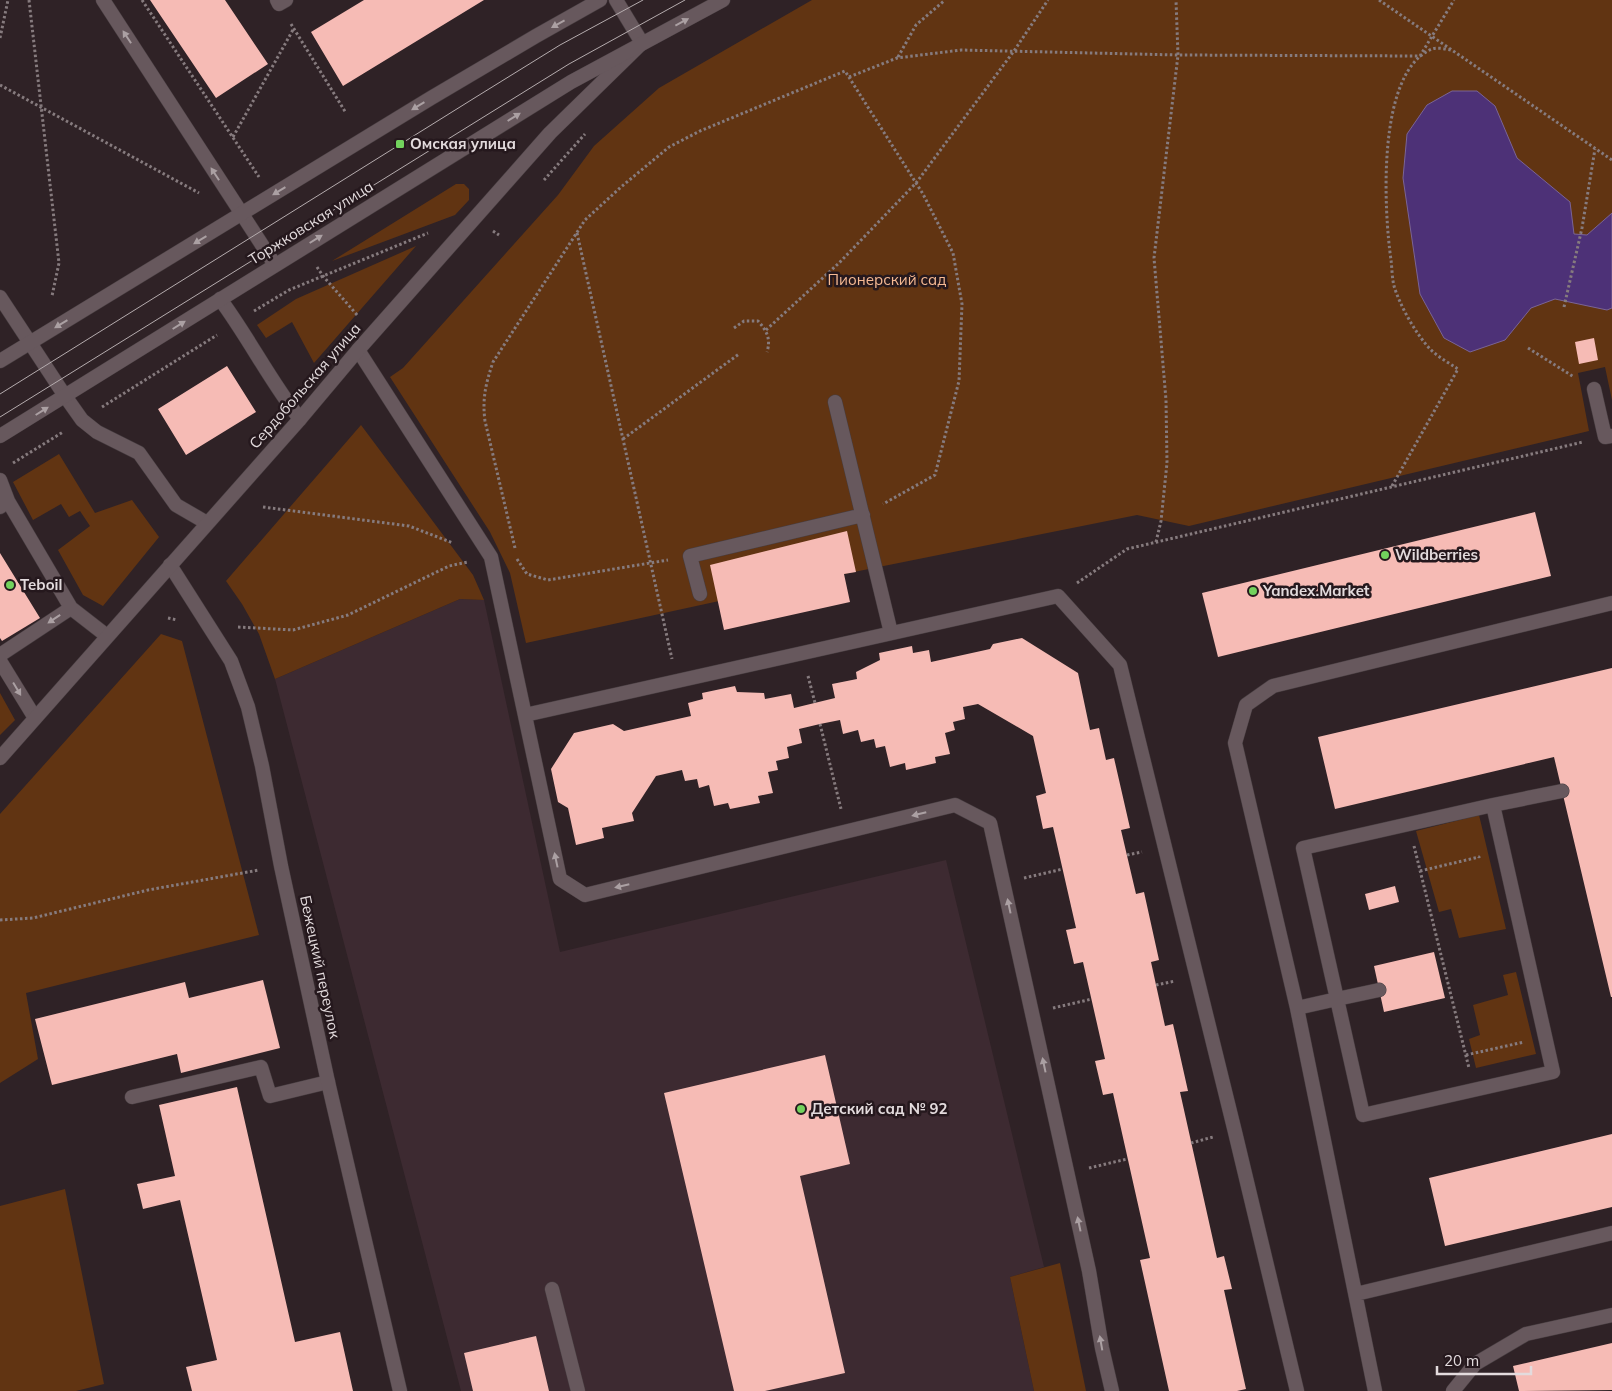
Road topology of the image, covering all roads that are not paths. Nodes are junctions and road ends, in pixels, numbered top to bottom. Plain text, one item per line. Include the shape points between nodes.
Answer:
1 (103, 0) edge
2 (600, 0) edge
3 (616, 0) edge
4 (723, 0) edge
5 (705, 4) edge
6 (642, 43) junction
7 (242, 214) junction
8 (275, 265) junction
9 (0, 297) edge
10 (220, 299) junction
11 (30, 342) junction
12 (358, 350) junction
13 (0, 361) edge
14 (1594, 389) road end
15 (65, 396) junction
16 (836, 402) dead end
17 (300, 419) junction
18 (0, 436) edge
19 (1609, 437) edge
20 (0, 480) edge
21 (4, 504) edge
22 (863, 515) junction
23 (207, 523) junction
24 (170, 565) junction
25 (700, 594) dead end
26 (1612, 603) edge
27 (71, 608) junction
28 (891, 634) junction
29 (107, 636) junction
30 (0, 655) edge
31 (0, 660) edge
32 (525, 715) junction
33 (35, 718) junction
34 (0, 758) edge
35 (1562, 791) dead end
36 (1493, 805) junction
37 (1379, 990) dead end
38 (1337, 999) junction
39 (1297, 1008) junction
40 (328, 1082) junction
41 (132, 1097) dead end
42 (1612, 1233) edge
43 (552, 1289) dead end
44 (1356, 1294) junction
45 (1612, 1315) edge
46 (400, 1391) edge
47 (578, 1391) edge
48 (1112, 1391) edge
49 (1297, 1391) edge
50 (1375, 1391) edge
51 (1453, 1391) edge

7 -> 1 street
2 -> 7 street via 431,98
3 - 6 street
4 - 5 street, Сердобольская улица
6 -> 5 street, Сердобольская улица
8 -> 6 street, Торжковская улица via 571,82
6 - 12 street, Сердобольская улица via 550,133
7 - 8 street
7 -> 11 street
8 - 10 street, Торжковская улица
9 - 11 street
15 -> 10 street, Торжковская улица
10 - 17 street
11 - 13 street
11 - 15 street
12 - 17 street, Сердобольская улица
12 - 32 street via 491,557
14 - 19 street
18 -> 15 street, Торжковская улица
15 - 23 street via 82,420 97,432 139,453 176,505
16 - 22 street
17 - 23 street, Сердобольская улица
20 - 21 street
21 - 27 street
22 - 25 street via 690,556
22 - 28 street
23 - 24 street, Сердобольская улица
24 - 29 street, Сердобольская улица
24 - 40 street, Бежецкий переулок via 231,661 248,707
26 - 39 street via 1273,686 1246,705 1236,743
27 - 29 street
27 -> 30 street
28 - 32 street
28 - 49 street via 1058,596 1120,665
29 - 33 street, Сердобольская улица
31 -> 33 street
48 -> 32 street via 1068,1174 990,823 955,805 585,895 560,879
33 - 34 street, Сердобольская улица
35 - 36 street
36 - 38 street via 1303,848
36 - 38 street via 1553,1072 1363,1115
37 - 38 street
38 - 39 street
39 - 44 street
40 - 41 street via 270,1096 261,1067
40 - 46 street, Бежецкий переулок
42 - 44 street
43 - 47 street
44 - 50 street
45 - 51 street via 1526,1334 1475,1364

